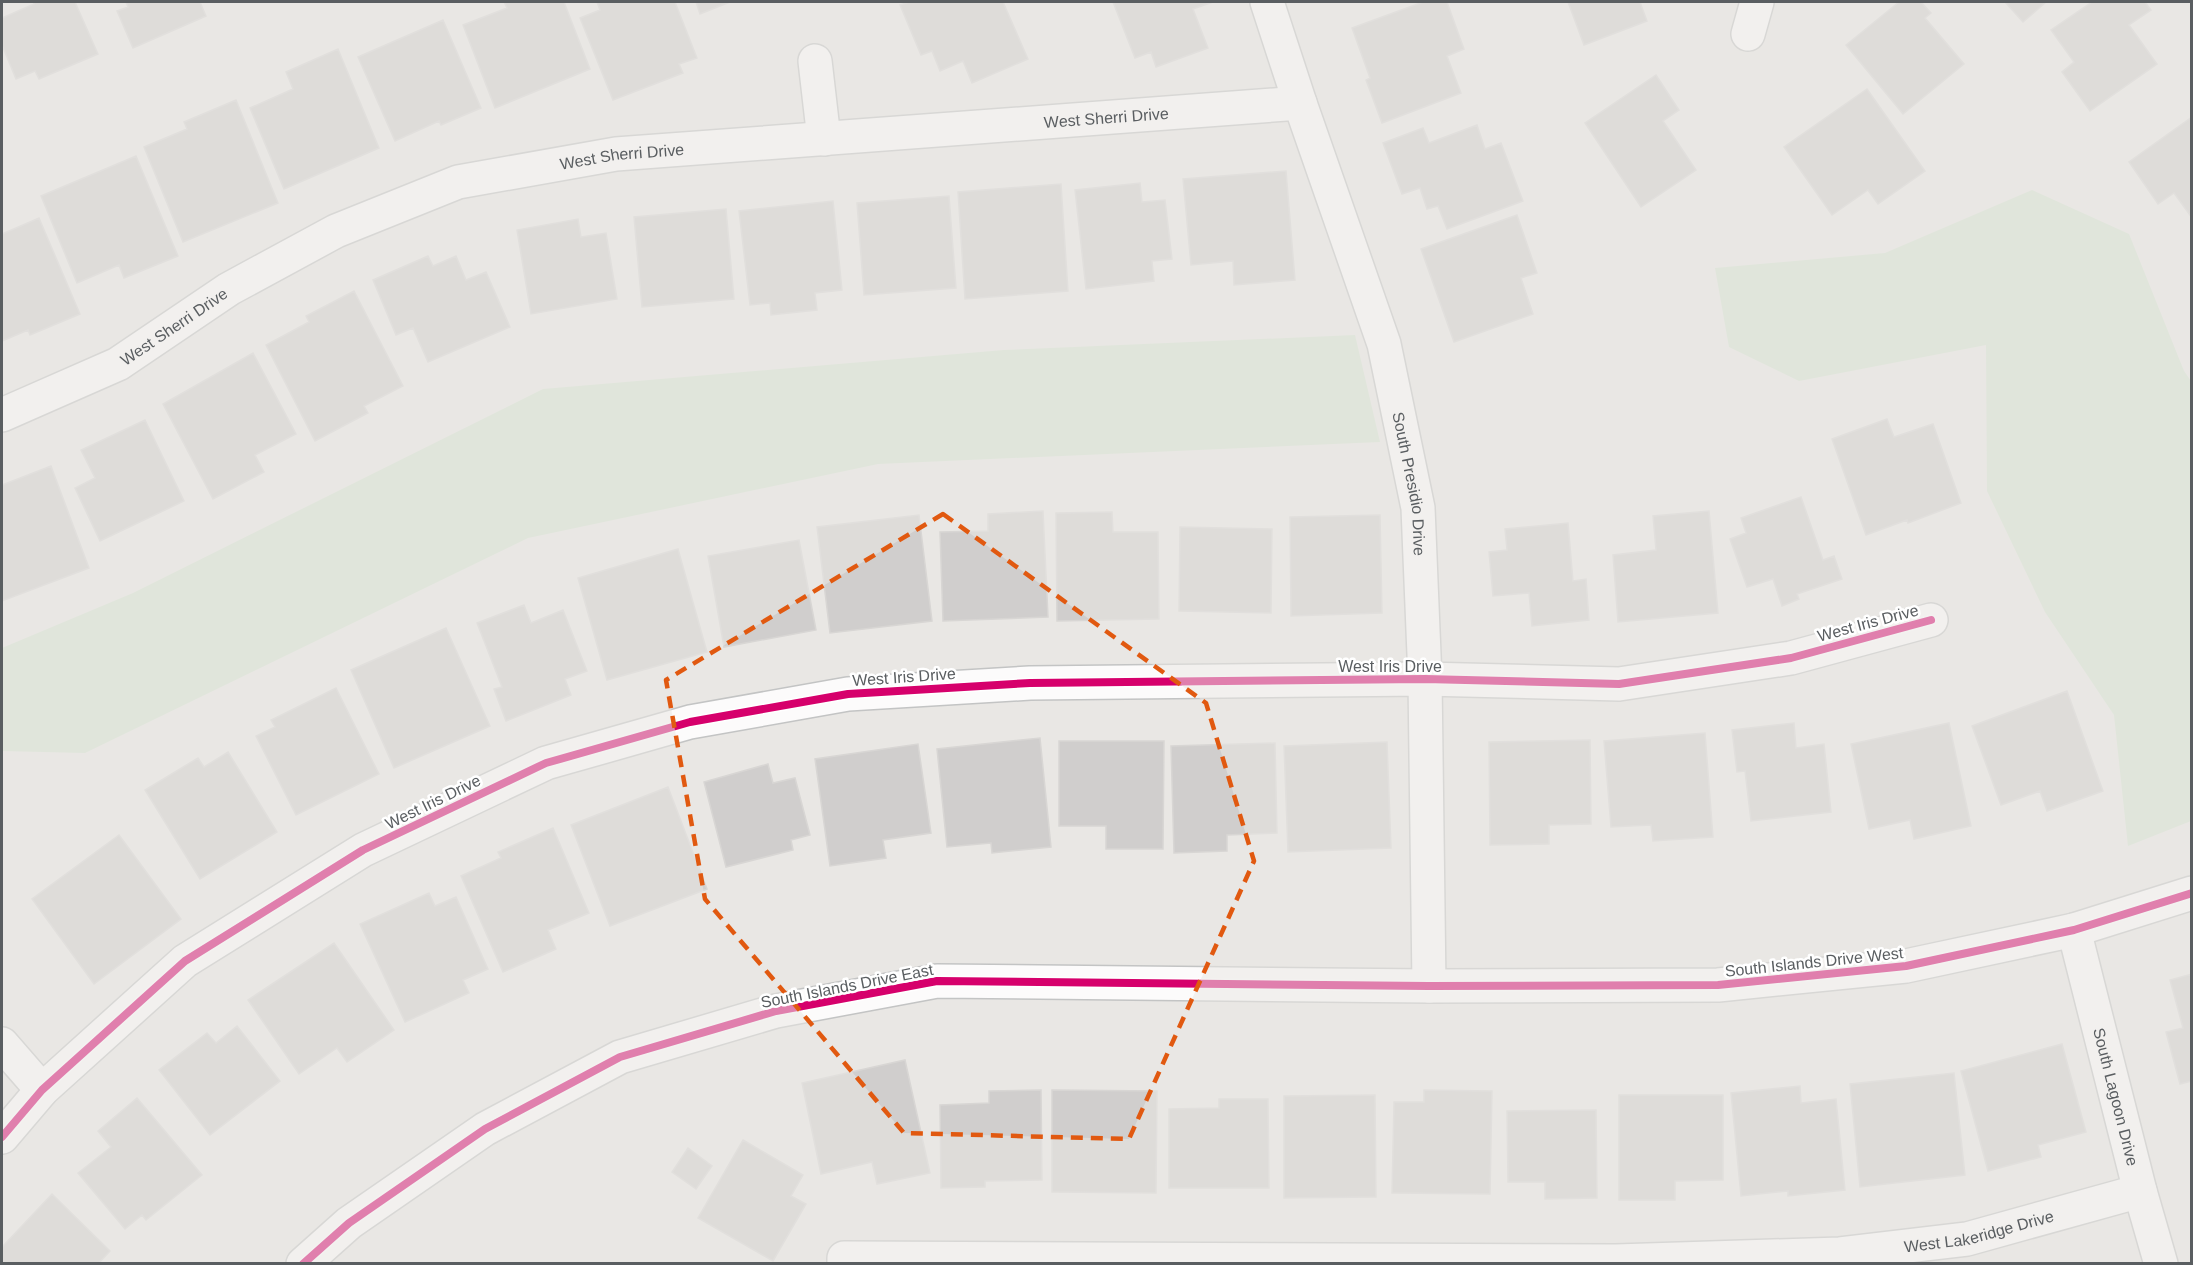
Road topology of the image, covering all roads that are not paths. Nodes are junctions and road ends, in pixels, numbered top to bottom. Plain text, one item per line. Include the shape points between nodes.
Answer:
1 (1268, 2) edge
2 (1757, 2) edge
3 (1748, 34) dead end
4 (815, 61) dead end
5 (1300, 103) junction
6 (824, 139) junction
7 (2, 415) edge
8 (1931, 620) dead end
9 (1425, 679) junction
10 (2192, 893) edge
11 (2074, 930) junction
12 (1429, 986) junction
13 (2, 1044) edge
14 (42, 1090) junction
15 (2, 1137) edge
16 (2140, 1191) junction
17 (844, 1261) edge
18 (1616, 1262) edge
19 (303, 1263) edge
20 (2161, 1263) edge

1 - 5 street, South Presidio Drive
2 - 3 street
4 - 6 street
5 - 6 street, West Sherri Drive
5 - 9 street, South Presidio Drive via 1384,345 1418,508
6 - 7 street, West Sherri Drive via 616,154 458,182 336,231 229,289 118,364
8 - 9 street, West Iris Drive via 1791,658 1619,684
9 - 12 street, South Presidio Drive
9 - 14 street, West Iris Drive via 1030,683 848,694 690,722 546,763 363,850 185,962
10 - 11 street, South Islands Drive West
11 - 12 street, South Islands Drive West via 1906,966 1718,985
11 - 16 street, South Lagoon Drive
12 - 19 street, South Islands Drive East via 937,981 776,1011 620,1056 485,1128 349,1223
13 - 14 street
14 - 15 street, West Iris Drive
16 - 18 street, West Lakeridge Drive via 1968,1239 1840,1254
16 - 20 street, South Lagoon Drive
17 - 18 street, West Lakeridge Drive

